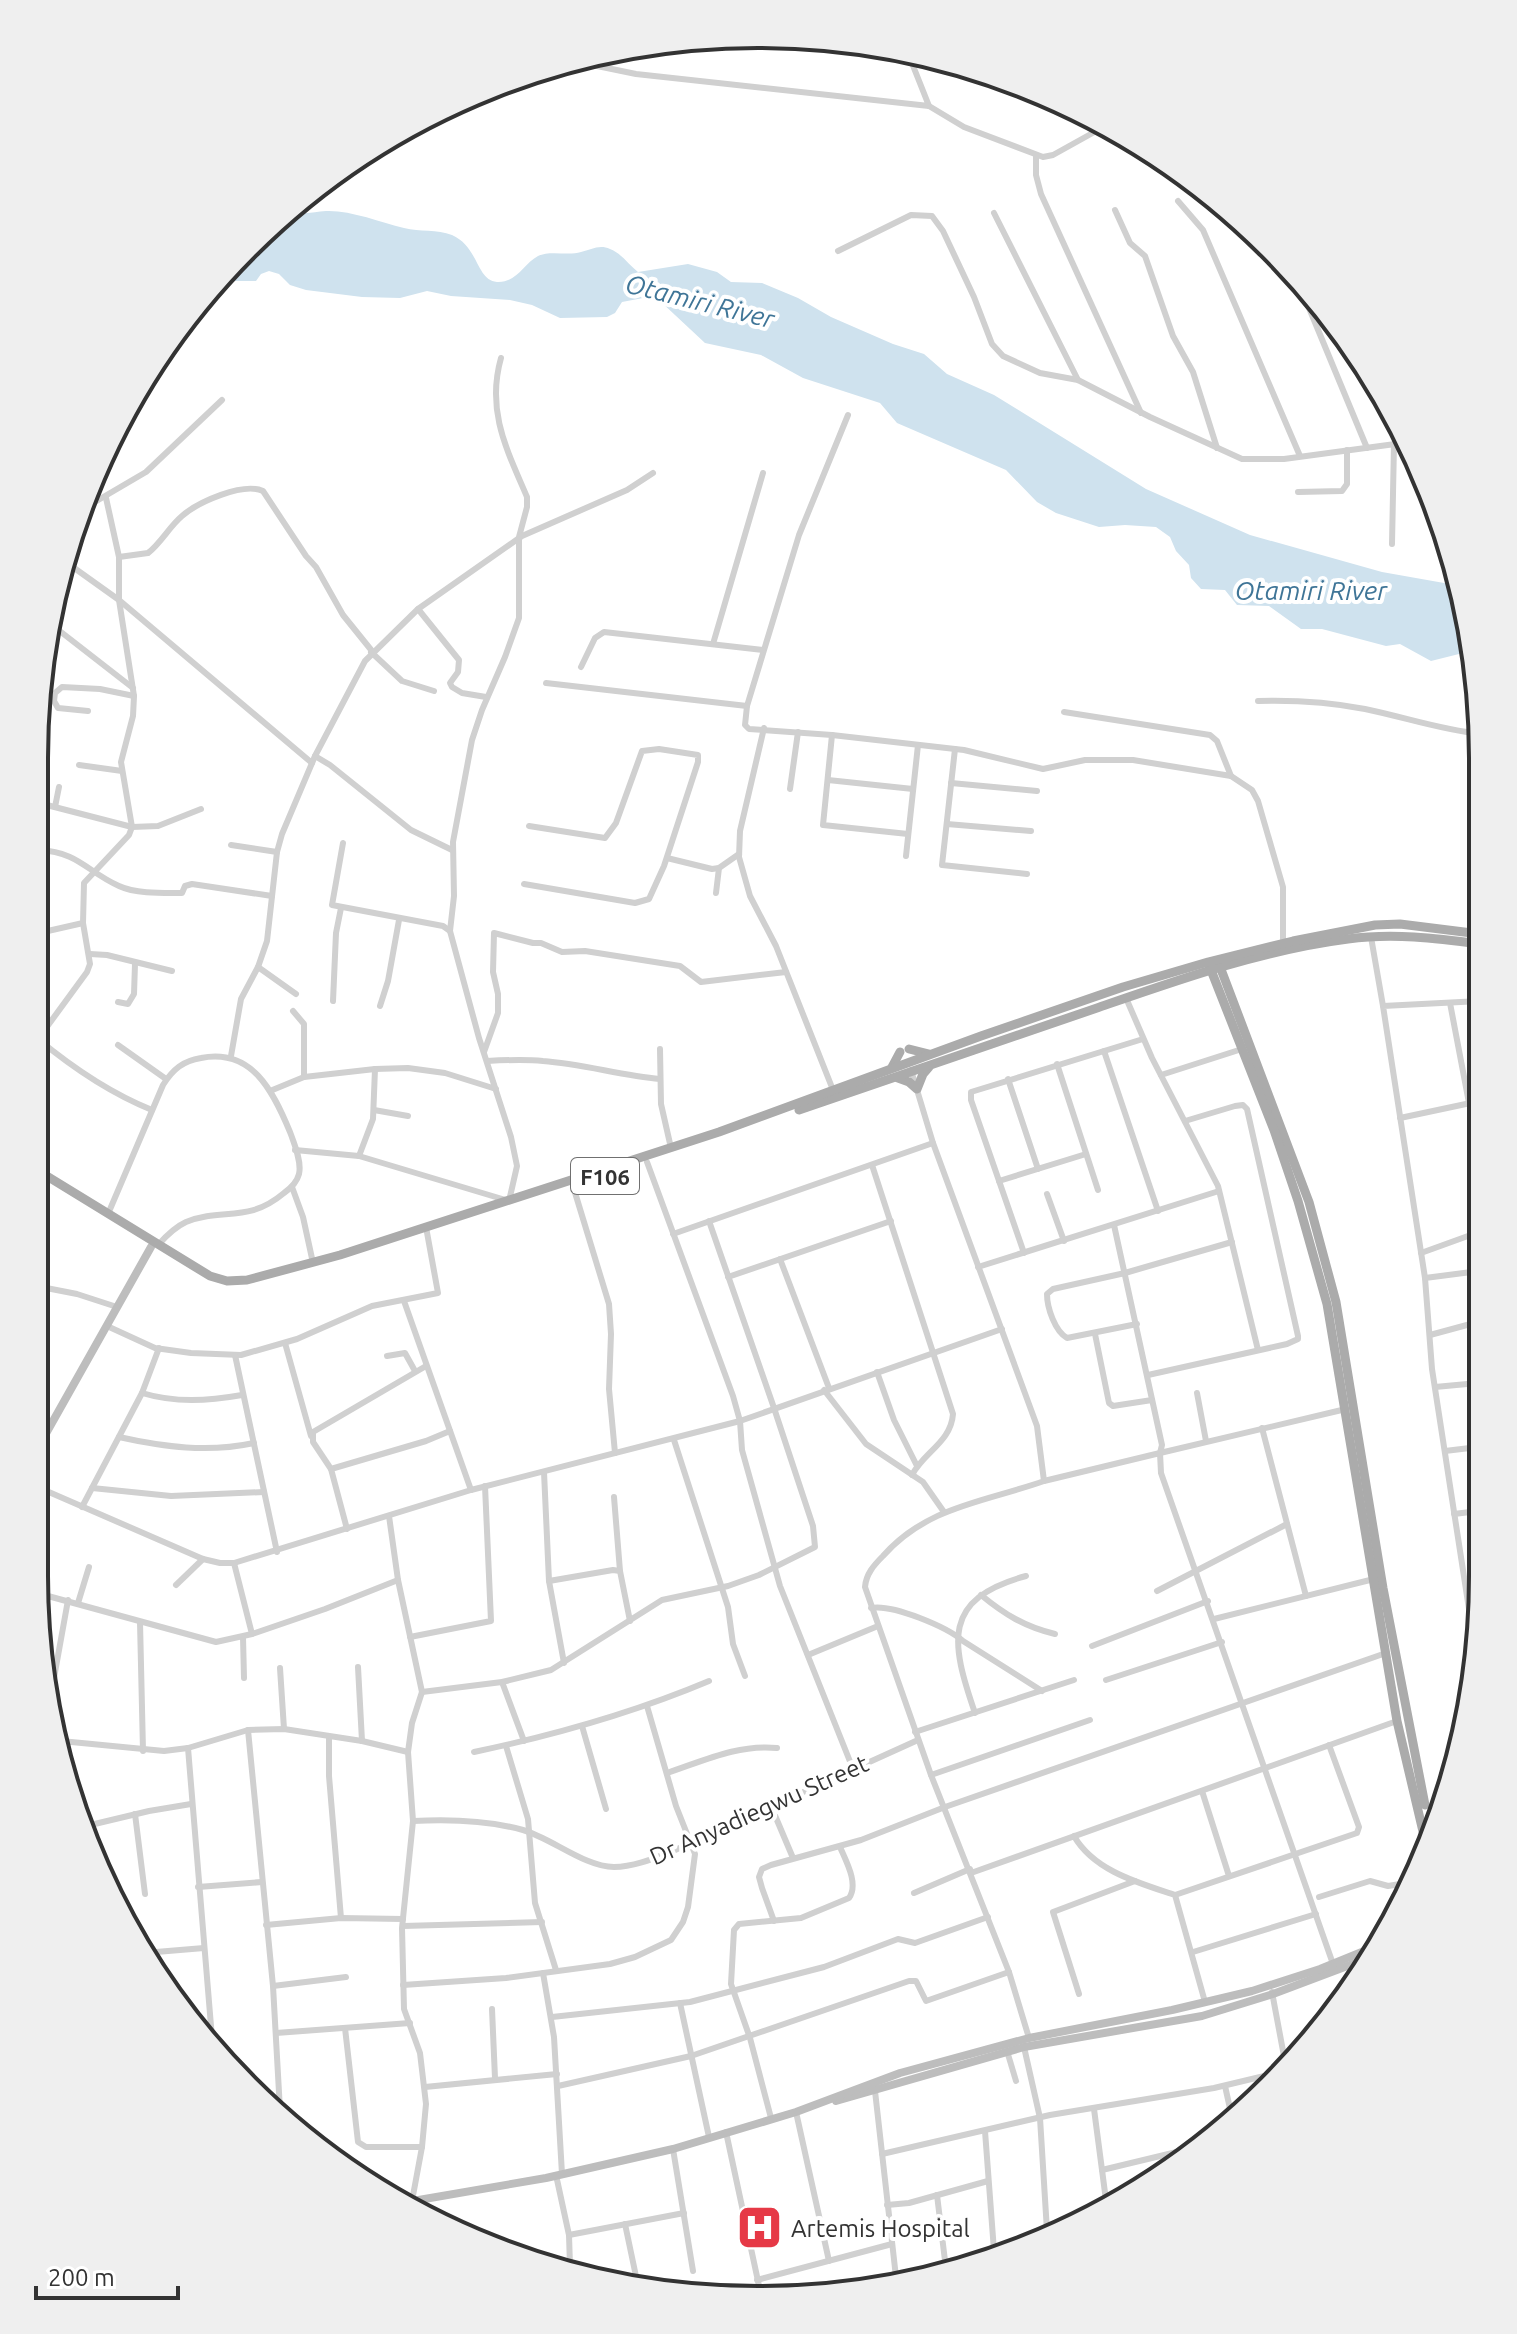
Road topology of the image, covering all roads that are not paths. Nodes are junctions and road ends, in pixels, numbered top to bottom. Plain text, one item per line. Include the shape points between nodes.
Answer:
1 (913, 66) edge
2 (600, 67) edge
3 (929, 106) junction
4 (1094, 132) edge
5 (1036, 155) junction
6 (1178, 201) dead end
7 (1115, 210) dead end
8 (994, 213) dead end
9 (838, 251) dead end
10 (1312, 313) edge
11 (501, 358) dead end
12 (1078, 380) junction
13 (222, 400) dead end
14 (1141, 413) junction
15 (848, 415) dead end
16 (1394, 444) joint
17 (1217, 448) junction
18 (1367, 448) junction
19 (1347, 450) junction
20 (1300, 456) junction
21 (653, 473) dead end
22 (763, 473) dead end
23 (1298, 492) dead end
24 (106, 498) junction
25 (96, 502) edge
26 (519, 537) junction
27 (1392, 544) dead end
28 (119, 557) junction
29 (74, 568) edge
30 (119, 600) junction
31 (418, 609) junction
32 (60, 632) edge
33 (713, 644) junction
34 (763, 650) junction
35 (372, 652) junction
36 (581, 667) dead end
37 (546, 683) dead end
38 (434, 691) dead end
39 (134, 692) junction
40 (486, 697) junction
41 (1258, 701) dead end
42 (747, 706) junction
43 (88, 711) dead end
44 (1064, 712) dead end
45 (764, 728) junction
46 (798, 732) junction
47 (1468, 732) edge
48 (832, 735) junction
49 (918, 745) junction
50 (955, 749) junction
51 (314, 760) junction
52 (79, 765) dead end
53 (122, 771) junction
54 (1231, 776) junction
55 (828, 780) junction
56 (951, 783) junction
57 (59, 787) dead end
58 (790, 789) dead end
59 (913, 789) junction
60 (1037, 791) dead end
61 (48, 805) edge
62 (55, 807) junction
63 (201, 809) dead end
64 (947, 824) junction
65 (529, 826) dead end
66 (132, 827) junction
67 (1031, 831) dead end
68 (908, 834) junction
69 (343, 843) dead end
70 (231, 845) dead end
71 (452, 850) junction
72 (48, 852) edge
73 (277, 852) junction
74 (739, 854) junction
75 (906, 856) dead end
76 (667, 858) junction
77 (719, 868) junction
78 (95, 870) junction
79 (1027, 874) dead end
80 (524, 884) dead end
81 (716, 893) dead end
82 (272, 896) junction
83 (341, 908) junction
84 (399, 920) junction
85 (83, 923) junction
86 (48, 931) edge
87 (450, 931) junction
88 (1469, 936) edge
89 (1371, 937) junction
90 (1469, 938) edge
91 (1283, 947) junction
92 (90, 954) junction
93 (135, 964) junction
94 (1214, 965) junction
95 (258, 967) junction
96 (172, 971) dead end
97 (786, 972) junction
98 (296, 994) dead end
99 (1126, 998) junction
100 (333, 1001) dead end
101 (118, 1002) dead end
102 (1469, 1002) edge
103 (1450, 1003) junction
104 (380, 1006) dead end
105 (1383, 1006) junction
106 (293, 1011) dead end
107 (48, 1024) edge
108 (1143, 1039) junction
109 (118, 1045) dead end
110 (48, 1046) edge
111 (660, 1049) dead end
112 (1242, 1049) junction
113 (1104, 1051) junction
114 (484, 1052) junction
115 (231, 1056) junction
116 (932, 1059) junction
117 (487, 1061) junction
118 (1057, 1064) junction
119 (910, 1067) junction
120 (375, 1069) junction
121 (893, 1073) junction
122 (1161, 1075) junction
123 (304, 1077) junction
124 (166, 1079) junction
125 (660, 1079) junction
126 (1008, 1079) junction
127 (917, 1089) junction
128 (497, 1090) junction
129 (833, 1090) junction
130 (270, 1091) junction
131 (1469, 1103) joint
132 (152, 1110) junction
133 (374, 1110) junction
134 (408, 1116) dead end
135 (1400, 1118) junction
136 (1185, 1121) junction
137 (720, 1134) junction
138 (933, 1143) junction
139 (671, 1148) junction
140 (295, 1150) junction
141 (1086, 1154) junction
142 (359, 1156) junction
143 (647, 1162) junction
144 (872, 1165) junction
145 (1038, 1169) junction
146 (595, 1176) junction
147 (48, 1177) edge
148 (999, 1181) junction
149 (48, 1183) edge
150 (573, 1186) junction
151 (292, 1187) junction
152 (1098, 1190) dead end
153 (1219, 1191) junction
154 (1047, 1194) dead end
155 (509, 1201) junction
156 (1158, 1211) junction
157 (108, 1214) junction
158 (709, 1221) junction
159 (891, 1221) junction
160 (1114, 1225) junction
161 (426, 1230) junction
162 (673, 1234) junction
163 (1469, 1236) edge
164 (1064, 1241) junction
165 (1232, 1242) junction
166 (155, 1246) junction
167 (1024, 1253) junction
168 (1421, 1253) junction
169 (342, 1258) junction
170 (780, 1259) junction
171 (313, 1263) junction
172 (978, 1267) junction
173 (1469, 1272) edge
174 (1125, 1273) junction
175 (728, 1277) junction
176 (1425, 1278) junction
177 (48, 1288) edge
178 (404, 1301) junction
179 (117, 1307) junction
180 (1137, 1324) junction
181 (1469, 1324) edge
182 (107, 1326) junction
183 (1002, 1329) junction
184 (1095, 1334) junction
185 (1430, 1335) junction
186 (285, 1343) junction
187 (159, 1348) junction
188 (1258, 1350) junction
189 (934, 1353) junction
190 (235, 1355) junction
191 (387, 1356) dead end
192 (426, 1366) junction
193 (415, 1371) junction
194 (877, 1372) junction
195 (1148, 1375) junction
196 (1469, 1384) edge
197 (1435, 1387) junction
198 (827, 1389) junction
199 (142, 1393) junction
200 (1197, 1393) dead end
201 (242, 1395) junction
202 (1152, 1400) junction
203 (774, 1408) junction
204 (1350, 1408) junction
205 (740, 1421) junction
206 (1262, 1428) junction
207 (48, 1430) edge
208 (450, 1431) junction
209 (311, 1436) junction
210 (119, 1437) junction
211 (674, 1440) junction
212 (1206, 1441) junction
213 (254, 1443) junction
214 (1469, 1448) edge
215 (1445, 1451) junction
216 (615, 1453) junction
217 (1160, 1453) junction
218 (917, 1466) junction
219 (331, 1469) junction
220 (544, 1472) junction
221 (912, 1475) junction
222 (1044, 1481) junction
223 (485, 1486) junction
224 (92, 1488) junction
225 (471, 1490) junction
226 (48, 1492) edge
227 (264, 1492) junction
228 (614, 1497) dead end
229 (82, 1507) junction
230 (944, 1512) junction
231 (1469, 1512) edge
232 (1454, 1514) junction
233 (389, 1516) junction
234 (1287, 1524) junction
235 (347, 1529) junction
236 (277, 1552) junction
237 (203, 1559) junction
238 (234, 1563) junction
239 (89, 1567) dead end
240 (774, 1568) junction
241 (1196, 1570) junction
242 (620, 1571) junction
243 (1026, 1576) dead end
244 (1374, 1579) junction
245 (398, 1580) junction
246 (549, 1581) junction
247 (1469, 1584) edge
248 (176, 1585) dead end
249 (1465, 1585) junction
250 (721, 1586) junction
251 (1157, 1591) dead end
252 (981, 1595) junction
253 (49, 1596) edge
254 (1306, 1596) junction
255 (68, 1600) junction
256 (1208, 1601) junction
257 (78, 1603) junction
258 (1468, 1603) edge
259 (871, 1608) junction
260 (1214, 1619) junction
261 (630, 1621) junction
262 (140, 1622) junction
263 (878, 1626) junction
264 (252, 1634) junction
265 (1055, 1634) dead end
266 (1387, 1635) junction
267 (957, 1636) junction
268 (243, 1637) junction
269 (410, 1637) junction
270 (1222, 1642) junction
271 (1092, 1646) dead end
272 (1386, 1653) junction
273 (808, 1655) junction
274 (564, 1663) junction
275 (358, 1667) dead end
276 (280, 1668) dead end
277 (55, 1673) edge
278 (745, 1676) dead end
279 (244, 1678) dead end
280 (1074, 1680) dead end
281 (1106, 1680) dead end
282 (709, 1681) dead end
283 (502, 1682) junction
284 (1042, 1691) junction
285 (422, 1692) junction
286 (1243, 1704) junction
287 (647, 1706) junction
288 (975, 1713) junction
289 (1090, 1720) dead end
290 (1397, 1721) junction
291 (582, 1726) junction
292 (284, 1729) junction
293 (248, 1730) junction
294 (917, 1736) junction
295 (329, 1737) junction
296 (362, 1741) junction
297 (524, 1741) junction
298 (68, 1742) edge
299 (1329, 1745) junction
300 (506, 1746) junction
301 (188, 1748) junction
302 (777, 1748) dead end
303 (143, 1751) junction
304 (408, 1752) junction
305 (474, 1752) dead end
306 (1265, 1768) junction
307 (853, 1769) junction
308 (667, 1773) junction
309 (931, 1775) junction
310 (1202, 1791) junction
311 (191, 1804) junction
312 (771, 1806) junction
313 (945, 1807) junction
314 (606, 1809) dead end
315 (135, 1814) junction
316 (1426, 1816) edge
317 (413, 1821) junction
318 (94, 1824) edge
319 (1422, 1827) edge
320 (529, 1832) junction
321 (1074, 1836) junction
322 (690, 1842) junction
323 (840, 1847) junction
324 (1295, 1854) junction
325 (793, 1858) junction
326 (970, 1871) junction
327 (1229, 1876) junction
328 (1135, 1881) junction
329 (262, 1882) junction
330 (1399, 1884) edge
331 (198, 1887) junction
332 (914, 1893) dead end
333 (145, 1894) dead end
334 (1175, 1895) junction
335 (1319, 1897) dead end
336 (1316, 1914) junction
337 (988, 1917) junction
338 (341, 1918) junction
339 (774, 1921) junction
340 (403, 1922) junction
341 (542, 1922) junction
342 (266, 1925) junction
343 (204, 1948) junction
344 (156, 1952) edge
345 (1193, 1952) junction
346 (1360, 1953) edge
347 (1353, 1963) edge
348 (1333, 1964) junction
349 (556, 1970) junction
350 (1009, 1972) junction
351 (543, 1973) junction
352 (346, 1977) dead end
353 (403, 1985) junction
354 (273, 1986) junction
355 (1272, 1990) junction
356 (733, 1991) junction
357 (1079, 1994) dead end
358 (1205, 2002) junction
359 (680, 2003) junction
360 (492, 2009) dead end
361 (552, 2017) junction
362 (410, 2023) junction
363 (210, 2026) edge
364 (345, 2028) junction
365 (1084, 2032) junction
366 (276, 2033) junction
367 (750, 2038) junction
368 (1026, 2043) junction
369 (1007, 2051) junction
370 (1284, 2054) edge
371 (691, 2056) junction
372 (557, 2074) junction
373 (1262, 2077) edge
374 (495, 2078) junction
375 (902, 2078) junction
376 (1016, 2081) dead end
377 (558, 2086) junction
378 (1225, 2086) junction
379 (425, 2087) junction
380 (875, 2091) junction
381 (279, 2100) edge
382 (812, 2106) junction
383 (1230, 2107) edge
384 (1094, 2109) junction
385 (796, 2112) junction
386 (771, 2118) junction
387 (1040, 2118) junction
388 (985, 2131) junction
389 (726, 2132) junction
390 (709, 2137) junction
391 (422, 2147) junction
392 (673, 2149) junction
393 (1171, 2153) edge
394 (882, 2154) junction
395 (1102, 2170) junction
396 (559, 2175) junction
397 (988, 2181) junction
398 (937, 2195) junction
399 (411, 2196) edge
400 (1105, 2196) edge
401 (420, 2200) edge
402 (887, 2205) junction
403 (684, 2213) junction
404 (625, 2224) junction
405 (1047, 2225) edge
406 (569, 2235) junction
407 (892, 2244) junction
408 (994, 2246) edge
409 (570, 2260) edge
410 (829, 2261) junction
411 (945, 2261) edge
412 (693, 2271) dead end
413 (895, 2272) edge
414 (636, 2275) edge
415 (757, 2280) junction
416 (759, 2286) edge

1 - 3 street
2 - 3 street
3 - 5 street via 964,127
4 - 5 street via 1053,155
5 - 14 street via 1041,194
6 - 20 street via 1203,230
7 - 17 street via 1130,243 1145,256 1173,336 1193,372
8 - 12 street
9 - 12 street via 911,215 932,216 992,344 1003,356 1040,373
10 - 18 street
11 - 26 street via 496,417 527,497
12 - 14 street
13 - 24 street via 146,472
14 - 17 street
15 - 34 street via 799,535
16 - 18 street
16 - 27 street
17 - 20 street via 1242,459
18 - 19 street
19 - 20 street
19 - 23 street via 1347,484 1342,491
21 - 26 street via 627,490
22 - 33 street
24 - 25 street
24 - 28 street
26 - 31 street
26 - 40 street via 519,618
28 - 30 street
28 - 35 street via 148,553 183,515 255,487 263,491
29 - 30 street
30 - 39 street
30 - 51 street
31 - 35 street
31 - 40 street via 459,660 452,687
32 - 39 street
33 - 34 street
33 - 36 street via 604,632 595,638
34 - 42 street
35 - 38 street via 402,681
35 - 51 street
37 - 42 street
39 - 43 street via 62,687 55,693 58,708
39 - 53 street
40 - 71 street via 472,740
41 - 47 street via 1365,709
42 - 45 street via 745,725
44 - 54 street via 1210,735
45 - 46 street
45 - 74 street
46 - 48 street
46 - 58 street
48 - 49 street
48 - 55 street
49 - 50 street
49 - 59 street
50 - 54 street via 1043,769 1111,758
50 - 56 street
51 - 71 street via 330,765 411,830
51 - 73 street
52 - 53 street
53 - 66 street
54 - 91 street via 1258,801 1283,887
55 - 59 street
55 - 68 street via 823,825
56 - 60 street
56 - 64 street
57 - 62 street
59 - 68 street
61 - 62 street
62 - 66 street
63 - 66 street via 158,826
64 - 67 street
64 - 79 street via 942,865
65 - 76 street via 605,838 616,823 642,751 698,755
66 - 78 street
68 - 75 street
69 - 83 street via 331,902
70 - 73 street
71 - 87 street
72 - 78 street via 68,855
73 - 82 street
74 - 77 street
74 - 97 street via 750,896
76 - 77 street
76 - 80 street via 644,902
77 - 81 street
78 - 82 street via 128,890 182,893 192,884
78 - 85 street via 84,883
82 - 95 street
83 - 84 street
83 - 100 street
84 - 87 street
84 - 104 street
85 - 86 street
85 - 92 street
87 - 114 street
88 - 91 main road, F106 via 1375,925
89 - 90 main road, F106
89 - 91 main road, F106
89 - 105 street
91 - 94 main road, F106
92 - 93 street
92 - 107 street via 87,972
93 - 96 street
93 - 101 street via 130,1002
94 - 99 main road, F106
94 - 112 main road
94 - 116 main road, F106 via 1123,987
94 - 204 main road via 1309,1202 1336,1302
95 - 98 street
95 - 115 street via 241,999
97 - 114 street via 701,982 680,966 562,952 494,933 498,1013
97 - 129 street
99 - 108 street
99 - 116 main road, F106
102 - 103 street
103 - 105 street
103 - 131 street
105 - 135 street
106 - 123 street via 304,1024
108 - 113 street
108 - 122 street
109 - 124 street
110 - 132 street via 116,1095
111 - 125 street
112 - 122 street
112 - 204 main road via 1313,1251
113 - 118 street
113 - 156 street
114 - 117 street
115 - 124 street via 187,1061
115 - 130 street
116 - 119 main road, F106
116 - 121 main road via 905,1050
116 - 127 main road
117 - 125 street via 541,1060
117 - 128 street
118 - 126 street
118 - 141 street
119 - 121 main road, F106
119 - 127 street
120 - 123 street
120 - 128 street via 445,1073
120 - 133 street
121 - 127 main road
121 - 129 main road, F106
121 - 137 main road, F106
122 - 136 street
123 - 130 street
124 - 132 street
125 - 139 street
126 - 145 street
126 - 148 street via 970,1094
127 - 138 street
128 - 155 street via 517,1166
129 - 137 main road, F106
130 - 140 street
131 - 135 street
132 - 157 street
133 - 134 street
133 - 142 street
135 - 168 street
136 - 153 street
136 - 188 street via 1235,1106 1247,1109 1298,1336 1294,1342
137 - 139 main road, F106
137 - 143 main road, F106
138 - 144 street
138 - 172 street
139 - 146 main road, F106
140 - 142 street
140 - 151 street via 300,1168
141 - 145 street
141 - 152 street
142 - 155 street
143 - 146 main road, F106
143 - 162 street
144 - 158 street
144 - 159 street
145 - 148 street
146 - 150 main road, F106
146 - 155 main road, F106
147 - 157 main road, F106
148 - 167 street
149 - 166 main road, F106
150 - 161 main road, F106
150 - 216 street via 609,1304
151 - 166 street via 255,1211 184,1223
151 - 171 street
153 - 156 street
153 - 165 street
154 - 164 street
155 - 161 main road, F106
156 - 160 street
157 - 166 main road, F106
158 - 162 street
158 - 175 street
159 - 170 street
159 - 189 street
160 - 164 street
160 - 174 street
161 - 169 main road, F106
161 - 178 street via 438,1293
162 - 205 street
163 - 168 street
164 - 167 street
165 - 174 street
165 - 188 street
166 - 169 main road, F106 via 207,1281 227,1286 268,1282
166 - 171 main road, F106 via 227,1281 266,1277
166 - 179 main road
167 - 172 street
168 - 176 street
169 - 171 main road, F106
170 - 175 street
170 - 198 street
172 - 183 street
173 - 176 street
174 - 180 street
174 - 184 street via 1047,1294 1063,1337
175 - 203 street
176 - 185 street
177 - 179 street
178 - 186 street via 358,1311
178 - 192 street
179 - 182 main road
180 - 184 street
180 - 195 street
181 - 185 street
182 - 187 street
182 - 207 main road
183 - 189 street
183 - 222 street via 1040,1437
184 - 202 street via 1110,1405
185 - 197 street
186 - 190 street
186 - 209 street
187 - 190 street
187 - 199 street
188 - 195 street
189 - 194 street
189 - 218 street via 952,1404 952,1424
190 - 201 street
191 - 193 street via 405,1353
192 - 193 street
192 - 208 street
193 - 209 street
194 - 198 street
194 - 218 street
195 - 202 street
196 - 197 street
197 - 215 street
198 - 203 street
198 - 221 street via 866,1444
199 - 201 street via 199,1401
199 - 210 street
200 - 212 street
201 - 213 street
202 - 217 street
203 - 205 street
203 - 240 street via 816,1542 811,1551
204 - 206 street
204 - 244 main road
204 - 266 main road
205 - 211 street
205 - 240 street via 742,1450
206 - 212 street
206 - 234 street
208 - 219 street
208 - 225 street
209 - 219 street
210 - 213 street via 186,1449
210 - 224 street
211 - 216 street
211 - 250 street
212 - 217 street
213 - 227 street
214 - 215 street
215 - 232 street
216 - 220 street
217 - 222 street
217 - 241 street via 1161,1473
218 - 221 street
219 - 235 street
220 - 223 street
220 - 246 street
221 - 230 street
222 - 230 street
223 - 225 street
223 - 269 street via 491,1621
224 - 227 street via 171,1496
224 - 229 street
225 - 233 street
226 - 229 street
227 - 236 street
228 - 242 street
229 - 237 street
230 - 259 street via 900,1538 874,1566 865,1578
231 - 232 street
232 - 249 street
233 - 235 street
233 - 245 street
234 - 241 street
234 - 254 street
235 - 236 street
236 - 238 street
237 - 238 street
237 - 248 street
238 - 264 street
239 - 257 street
240 - 250 street
240 - 273 street
241 - 251 street
241 - 256 street
242 - 246 street
242 - 261 street
243 - 252 street
244 - 254 street
244 - 266 main road
245 - 264 street
245 - 269 street
246 - 274 street
247 - 249 street
249 - 258 street
250 - 261 street via 662,1600
250 - 278 street
252 - 265 street via 1006,1615
252 - 267 street
253 - 255 street
254 - 260 street
255 - 257 street
255 - 277 street
256 - 260 street
256 - 271 street
257 - 262 street
259 - 263 street
259 - 267 street via 887,1608
260 - 270 street
261 - 274 street
262 - 268 street via 216,1642
262 - 303 street
263 - 273 street
263 - 294 street
264 - 268 street
266 - 272 main road
266 - 316 main road
267 - 284 street
267 - 288 street
268 - 279 street
269 - 285 street
270 - 281 street
270 - 286 street
272 - 286 street
272 - 290 main road
273 - 307 street
274 - 283 street
275 - 296 street
276 - 292 street
280 - 284 street, Dr Anyadiegwu Street
282 - 287 street
283 - 285 street
283 - 297 street
284 - 288 street, Dr Anyadiegwu Street
285 - 304 street
286 - 306 street
286 - 313 street
287 - 291 street
287 - 308 street
288 - 294 street, Dr Anyadiegwu Street
289 - 309 street
290 - 299 street
290 - 319 main road
291 - 297 street
291 - 314 street
292 - 293 street
292 - 295 street
293 - 301 street
293 - 329 street
294 - 307 street, Dr Anyadiegwu Street
294 - 309 street
295 - 296 street
295 - 338 street
296 - 304 street
297 - 300 street
298 - 303 street
299 - 306 street
299 - 324 street via 1359,1830
300 - 305 street
300 - 320 street
301 - 303 street
301 - 311 street
302 - 308 street via 741,1748
304 - 317 street
306 - 310 street
306 - 324 street
307 - 312 street, Dr Anyadiegwu Street
308 - 322 street
309 - 313 street
310 - 321 street
310 - 327 street
311 - 315 street
311 - 331 street
312 - 322 street, Dr Anyadiegwu Street
312 - 325 street
313 - 323 street
313 - 326 street
315 - 318 street
315 - 333 street
317 - 320 street, Dr Anyadiegwu Street via 469,1821
317 - 340 street
320 - 322 street, Dr Anyadiegwu Street via 597,1864 616,1867
320 - 341 street via 535,1903
321 - 326 street
321 - 328 street via 1088,1854
322 - 349 street via 696,1864 691,1893 671,1940 610,1964
323 - 325 street
323 - 339 street via 853,1882 849,1898 801,1918
324 - 327 street
324 - 336 street
325 - 339 street via 760,1872
326 - 332 street
326 - 337 street
327 - 334 street
328 - 334 street
328 - 357 street via 1053,1912
329 - 331 street
329 - 342 street
330 - 335 street via 1370,1881
331 - 343 street
334 - 345 street
336 - 345 street
336 - 348 street
337 - 350 street
337 - 356 street via 915,1943 898,1939 824,1967
338 - 340 street
338 - 342 street
339 - 356 street via 739,1924 734,1930
340 - 341 street
340 - 353 street
341 - 349 street
342 - 354 street
343 - 344 street
343 - 363 street
345 - 358 street
346 - 348 main road
347 - 355 main road
348 - 355 main road
349 - 351 street
350 - 367 street via 926,2001 916,1981 909,1981
350 - 368 street
351 - 353 street
351 - 361 street
352 - 354 street
353 - 362 street
354 - 366 street
355 - 358 main road
355 - 365 main road via 1202,2016
355 - 370 street
356 - 359 street
356 - 367 street
358 - 365 main road
359 - 361 street
359 - 371 street
360 - 374 street
361 - 372 street
362 - 364 street
362 - 379 street
364 - 366 street
364 - 391 street via 358,2142 366,2147
365 - 368 main road
366 - 381 street
367 - 371 street
367 - 386 street
368 - 369 main road
368 - 375 main road
368 - 387 street
369 - 375 main road
369 - 376 street
371 - 377 street
371 - 390 street
372 - 374 street
372 - 377 street
373 - 378 street
374 - 379 street
375 - 380 main road
375 - 382 main road
377 - 396 street
378 - 383 street
378 - 384 street
379 - 391 street
380 - 382 main road
380 - 394 street
382 - 385 main road
384 - 387 street
384 - 395 street
385 - 386 main road
385 - 410 street
386 - 389 main road
387 - 388 street
387 - 405 street
388 - 394 street
388 - 397 street
389 - 390 main road
389 - 415 street
390 - 392 main road
391 - 399 street
392 - 396 main road
392 - 403 street
393 - 395 street
394 - 402 street
395 - 400 street
396 - 401 main road
396 - 406 street
397 - 398 street
397 - 408 street
398 - 402 street
398 - 411 street
402 - 407 street
403 - 404 street
403 - 412 street
404 - 406 street
404 - 414 street
406 - 409 street
407 - 410 street
407 - 413 street
410 - 415 street
415 - 416 street

